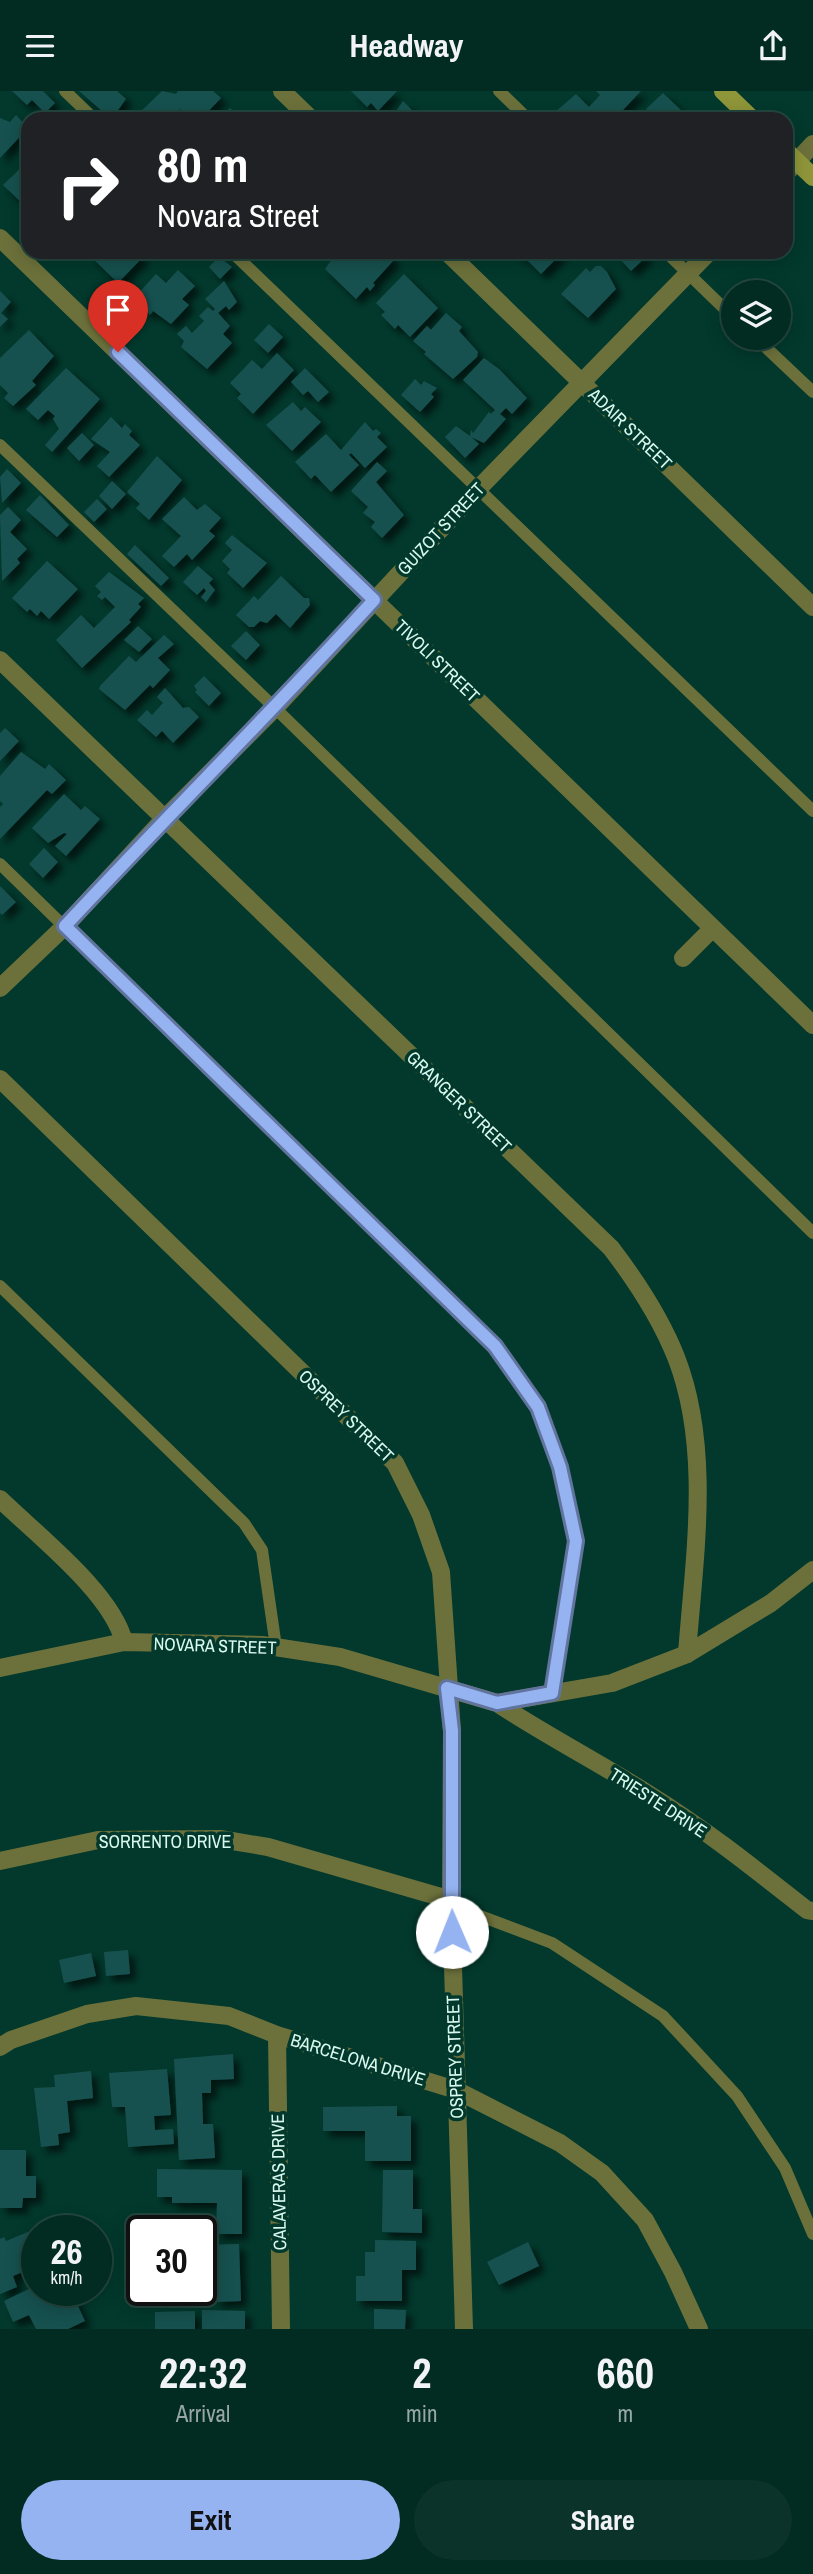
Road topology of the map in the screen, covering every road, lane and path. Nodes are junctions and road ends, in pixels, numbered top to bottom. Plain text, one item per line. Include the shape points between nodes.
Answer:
1 (65, 91) edge
2 (282, 91) edge
3 (499, 91) edge
4 (723, 91) edge
5 (87, 112) edge
6 (304, 112) edge
7 (521, 112) edge
8 (745, 112) edge
9 (813, 144) edge
10 (793, 159) edge
11 (793, 164) edge
12 (813, 177) edge
13 (0, 238) edge
14 (21, 258) edge
15 (22, 259) edge
16 (239, 259) edge
17 (454, 259) edge
18 (673, 259) edge
19 (702, 259) edge
20 (688, 273) junction
21 (721, 305) edge
22 (768, 350) edge
23 (582, 383) junction
24 (813, 392) edge
25 (0, 445) edge
26 (478, 489) junction
27 (374, 600) junction
28 (813, 607) edge
29 (0, 660) edge
30 (275, 708) junction
31 (813, 811) edge
32 (164, 818) junction
33 (0, 864) edge
34 (65, 926) junction
35 (713, 928) junction
36 (683, 958) dead end
37 (0, 988) edge
38 (813, 1025) edge
39 (0, 1079) edge
40 (813, 1233) edge
41 (0, 1286) edge
42 (0, 1499) edge
43 (813, 1570) edge
44 (124, 1642) junction
45 (276, 1647) junction
46 (687, 1654) junction
47 (0, 1668) edge
48 (447, 1688) junction
49 (552, 1693) junction
50 (497, 1703) junction
51 (0, 1861) edge
52 (451, 1903) junction
53 (813, 1910) edge
54 (277, 2035) junction
55 (0, 2047) edge
56 (456, 2090) junction
57 (813, 2234) edge
58 (281, 2329) edge
59 (464, 2329) edge
60 (699, 2329) edge

1 - 5 lane
2 - 6 street
3 - 7 lane
4 - 8 main road
9 - 10 street
11 - 12 main road
13 - 14 street, TIVOLI STREET
15 - 27 street, TIVOLI STREET
16 - 26 lane
17 - 23 street, ADAIR STREET
18 - 20 lane
19 - 20 street, GUIZOT STREET
20 - 21 lane
20 - 23 street, GUIZOT STREET
22 - 24 lane
23 - 26 street, GUIZOT STREET
23 - 28 street, ADAIR STREET
25 - 30 lane
26 - 27 street, GUIZOT STREET
26 - 31 lane
27 - 30 street, GUIZOT STREET
27 - 35 street, TIVOLI STREET
29 - 32 street, GRANGER STREET
30 - 32 street, GUIZOT STREET
30 - 40 lane
32 - 34 street, GUIZOT STREET
32 - 46 street, GRANGER STREET via 601,1238 638,1284 677,1360 690,1410 697,1465
33 - 34 lane
34 - 37 street, GUIZOT STREET
34 - 49 lane via 495,1346 538,1407 560,1467 576,1541
35 - 36 street
35 - 38 street, TIVOLI STREET
39 - 48 street, OSPREY STREET via 395,1463 421,1515 441,1572
41 - 45 lane via 244,1524 262,1550
42 - 44 street via 106,1602 120,1624
43 - 46 street, NOVARA STREET via 771,1603
44 - 45 street, NOVARA STREET
44 - 47 street, NOVARA STREET
45 - 48 street, NOVARA STREET via 340,1657
46 - 49 street, NOVARA STREET via 611,1683
48 - 50 street, NOVARA STREET
48 - 52 street, OSPREY STREET via 452,1731
49 - 50 street, NOVARA STREET
50 - 53 street, TRIESTE DRIVE via 650,1795
51 - 52 street, SORRENTO DRIVE via 98,1840 220,1839 268,1847
52 - 56 street, OSPREY STREET
52 - 57 lane via 552,1943 663,2016 737,2096 785,2168
54 - 55 street, BARCELONA DRIVE via 229,2016 136,2006 87,2014
54 - 56 street, BARCELONA DRIVE
54 - 58 street, CALAVERAS DRIVE
56 - 59 street, OSPREY STREET
56 - 60 street, BARCELONA DRIVE via 560,2143 602,2173 645,2220

